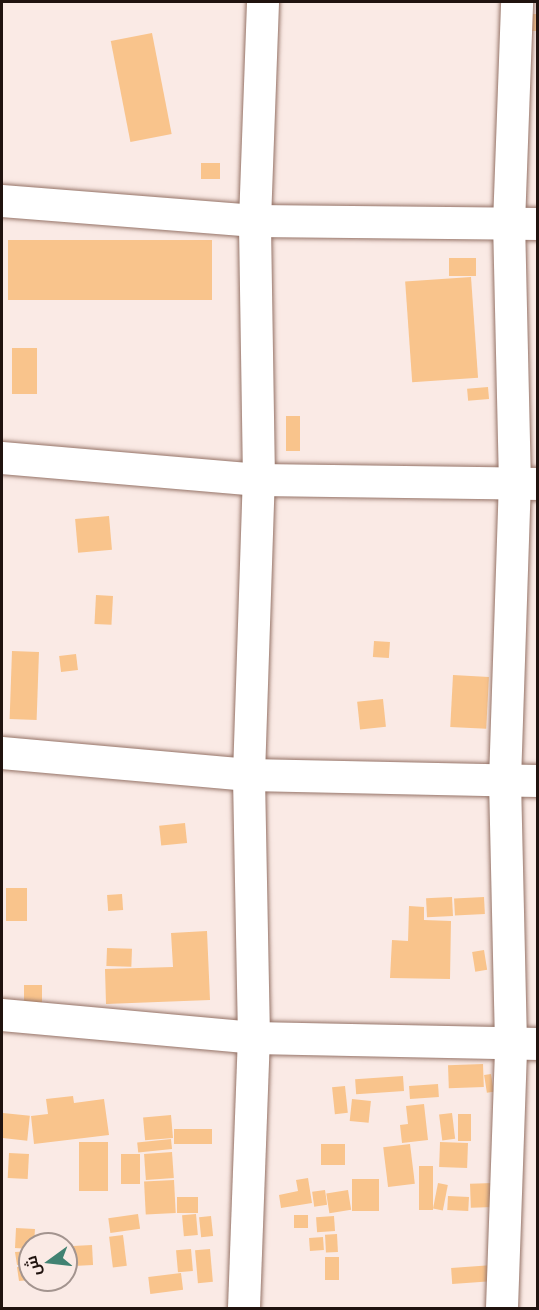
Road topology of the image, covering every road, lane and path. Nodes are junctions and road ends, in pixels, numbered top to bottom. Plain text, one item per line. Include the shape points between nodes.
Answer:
1 (263, 2) edge
2 (517, 2) edge
3 (2, 201) edge
4 (255, 221) junction
5 (523, 224) edge
6 (2, 458) edge
7 (260, 480) junction
8 (526, 484) edge
9 (2, 753) edge
10 (249, 775) junction
11 (505, 781) junction
12 (537, 781) edge
13 (2, 1015) edge
14 (254, 1038) junction
15 (524, 1044) edge
16 (244, 1308) edge
17 (502, 1308) edge

1 - 4 street
2 - 5 street
3 - 4 street
4 - 5 street
4 - 7 street
5 - 8 street
6 - 7 street
7 - 8 street
7 - 10 street
8 - 11 street
9 - 10 street
10 - 11 street
10 - 14 street
11 - 12 street
11 - 15 street
13 - 14 street
14 - 15 street
14 - 16 street
15 - 17 street

